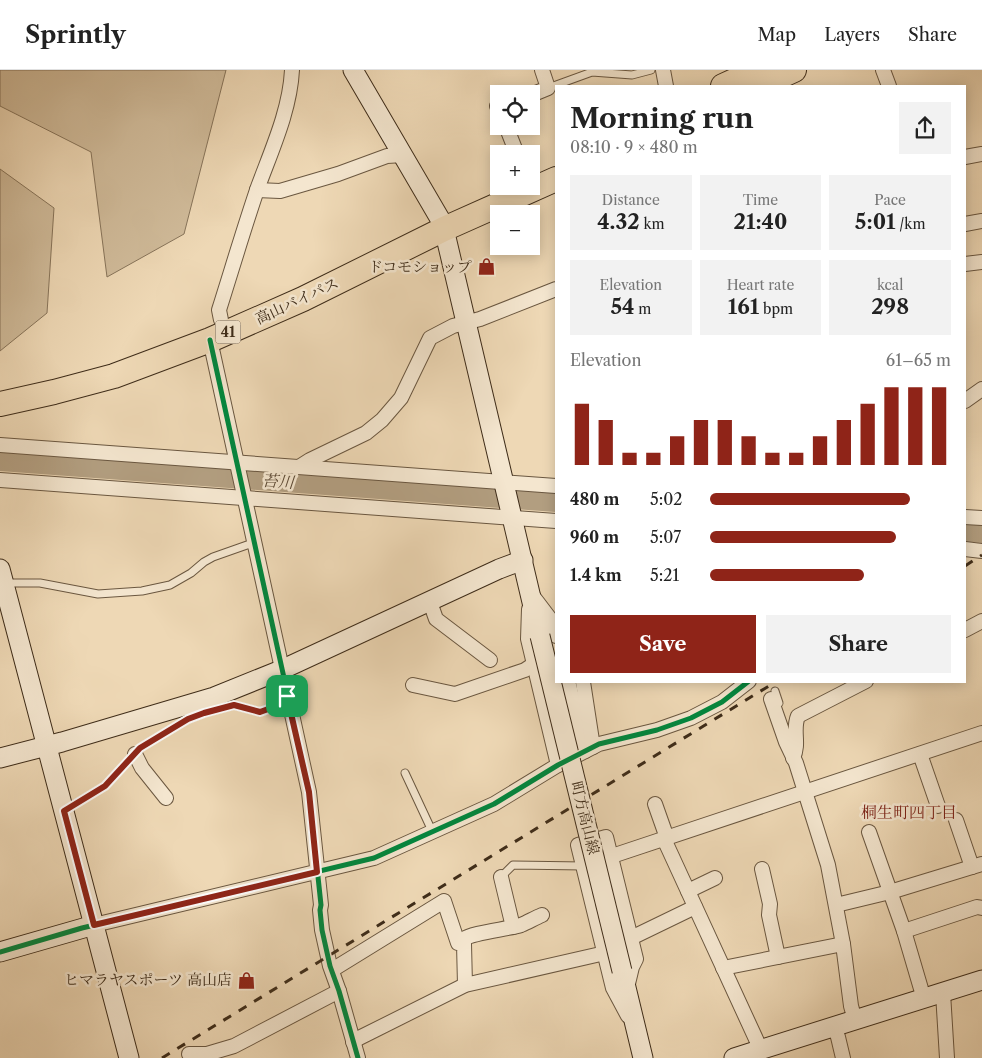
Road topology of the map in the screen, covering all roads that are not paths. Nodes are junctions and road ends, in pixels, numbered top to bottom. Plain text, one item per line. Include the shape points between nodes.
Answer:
1 (292, 70) edge
2 (353, 70) edge
3 (542, 70) edge
4 (652, 70) edge
5 (663, 70) edge
6 (758, 70) edge
7 (794, 70) edge
8 (883, 70) edge
9 (555, 85) edge
10 (556, 85) edge
11 (666, 85) edge
12 (725, 85) edge
13 (761, 85) edge
14 (888, 85) edge
15 (548, 88) junction
16 (540, 91) edge
17 (982, 154) edge
18 (403, 155) junction
19 (966, 158) edge
20 (555, 164) edge
21 (540, 171) edge
22 (555, 179) edge
23 (257, 190) junction
24 (492, 195) edge
25 (982, 221) edge
26 (442, 224) junction
27 (966, 224) edge
28 (982, 262) edge
29 (966, 264) edge
30 (555, 289) edge
31 (466, 322) junction
32 (215, 330) junction
33 (982, 389) edge
34 (0, 391) edge
35 (966, 400) edge
36 (0, 404) edge
37 (0, 445) edge
38 (237, 464) junction
39 (299, 467) junction
40 (0, 480) edge
41 (504, 484) junction
42 (555, 486) edge
43 (244, 495) junction
44 (512, 515) junction
45 (966, 517) edge
46 (982, 518) edge
47 (555, 521) edge
48 (255, 544) junction
49 (966, 549) edge
50 (982, 551) edge
51 (522, 560) junction
52 (2, 576) edge
53 (530, 593) junction
54 (430, 602) junction
55 (982, 621) edge
56 (966, 629) edge
57 (548, 636) edge
58 (490, 660) dead end
59 (534, 664) junction
60 (555, 668) edge
61 (281, 670) junction
62 (558, 683) edge
63 (569, 683) edge
64 (583, 683) edge
65 (746, 683) edge
66 (862, 683) edge
67 (413, 685) dead end
68 (773, 695) dead end
69 (287, 696) junction
70 (982, 733) edge
71 (46, 746) junction
72 (589, 749) junction
73 (135, 754) junction
74 (920, 754) junction
75 (794, 755) junction
76 (0, 758) edge
77 (558, 765) junction
78 (405, 773) dead end
79 (805, 792) junction
80 (166, 798) dead end
81 (655, 804) dead end
82 (938, 806) dead end
83 (64, 811) junction
84 (956, 820) dead end
85 (432, 832) junction
86 (869, 832) dead end
87 (666, 838) junction
88 (612, 856) junction
89 (584, 866) junction
90 (977, 866) edge
91 (762, 869) dead end
92 (317, 872) junction
93 (501, 877) joint
94 (716, 878) dead end
95 (688, 891) junction
96 (890, 892) junction
97 (836, 905) junction
98 (695, 907) junction
99 (982, 908) edge
100 (542, 915) dead end
101 (94, 925) junction
102 (513, 927) junction
103 (904, 931) junction
104 (631, 938) junction
105 (464, 944) junction
106 (843, 944) junction
107 (0, 952) edge
108 (605, 953) junction
109 (778, 957) junction
110 (723, 968) junction
111 (332, 970) junction
112 (982, 980) edge
113 (465, 985) junction
114 (626, 990) junction
115 (339, 991) junction
116 (943, 993) junction
117 (924, 999) junction
118 (855, 1020) junction
119 (834, 1028) junction
120 (637, 1034) junction
121 (353, 1042) junction
122 (761, 1050) junction
123 (184, 1056) edge
124 (208, 1056) edge
125 (129, 1058) edge
126 (358, 1058) edge
127 (643, 1058) edge
128 (734, 1058) edge
129 (842, 1058) edge
130 (947, 1058) edge

1 - 23 street via 284,115
2 - 18 street
3 - 15 street
4 - 10 lane via 632,75 592,72
5 - 11 street
6 - 12 highway
7 - 13 highway
8 - 14 street
9 - 15 lane
15 - 16 street
17 - 19 street
18 - 23 street via 387,156 280,191
18 - 26 street
20 - 21 highway
22 - 26 highway, 高山バイパス / 41
23 - 32 street via 218,310
24 - 26 highway, 高山バイパス / 41
25 - 27 street
26 - 31 street
26 - 32 highway, 高山バイパス / 41
28 - 29 street
30 - 31 street
31 - 39 street via 430,338 401,398 378,424
31 - 41 street
32 - 34 highway, 高山バイパス / 41 via 98,367
32 - 36 highway, 高山バイパス / 41 via 114,376
32 - 38 street
33 - 35 street
37 - 38 street
38 - 39 street
38 - 43 street
39 - 41 street
40 - 43 street
41 - 42 street
41 - 44 street
43 - 44 street
43 - 48 street
44 - 47 street
44 - 51 street, 町方高山線
45 - 46 street
48 - 52 lane via 213,557 170,584 136,592 98,594
48 - 61 street
49 - 50 street
51 - 53 street, 町方高山線
51 - 54 street
52 - 71 street
53 - 57 street, 町方高山線
53 - 59 street via 528,639
54 - 58 street via 436,619
54 - 61 street
55 - 56 street
57 - 60 street, 町方高山線, bridge
59 - 67 street via 455,694
59 - 77 street
61 - 69 street
61 - 71 street via 214,697
62 - 114 street, 町方高山線, bridge
63 - 72 street
64 - 72 street
65 - 72 street via 722,702 692,718
66 - 75 street via 798,716 795,729 798,749
68 - 75 street via 786,742
69 - 73 lane via 260,712 234,705 188,719
69 - 92 street via 309,792
70 - 74 street
71 - 76 street
71 - 83 street
72 - 77 street
73 - 80 street
73 - 83 lane via 105,786
74 - 79 street
74 - 82 street
75 - 79 street
77 - 85 street via 494,804
78 - 85 lane
79 - 87 street
79 - 97 street via 828,865
81 - 87 street
83 - 101 street
84 - 90 street
85 - 92 street via 374,858
86 - 96 street
87 - 88 street
87 - 95 street
88 - 89 street via 606,837 578,845
88 - 104 street
89 - 93 lane via 513,865
89 - 108 street
90 - 96 street
91 - 109 street
92 - 101 street
92 - 111 street via 322,930
93 - 102 street
94 - 95 street
95 - 98 street
96 - 97 street
96 - 103 street
97 - 106 street
98 - 104 street
98 - 110 street
99 - 103 street
100 - 102 street
101 - 107 street
101 - 125 street
102 - 105 street via 468,935
103 - 117 street
104 - 114 street via 636,959
105 - 111 street via 458,943 444,901
105 - 113 street
106 - 109 street
106 - 118 street
108 - 113 street
108 - 120 street via 613,988
109 - 110 street
110 - 122 street
111 - 115 street
112 - 116 street
113 - 121 street
114 - 120 street
115 - 121 street
115 - 124 street via 234,1046
116 - 117 street
116 - 130 street
117 - 118 street
118 - 119 street
119 - 122 street
119 - 129 street
120 - 127 street
121 - 126 street
122 - 128 street
123 - 124 street

